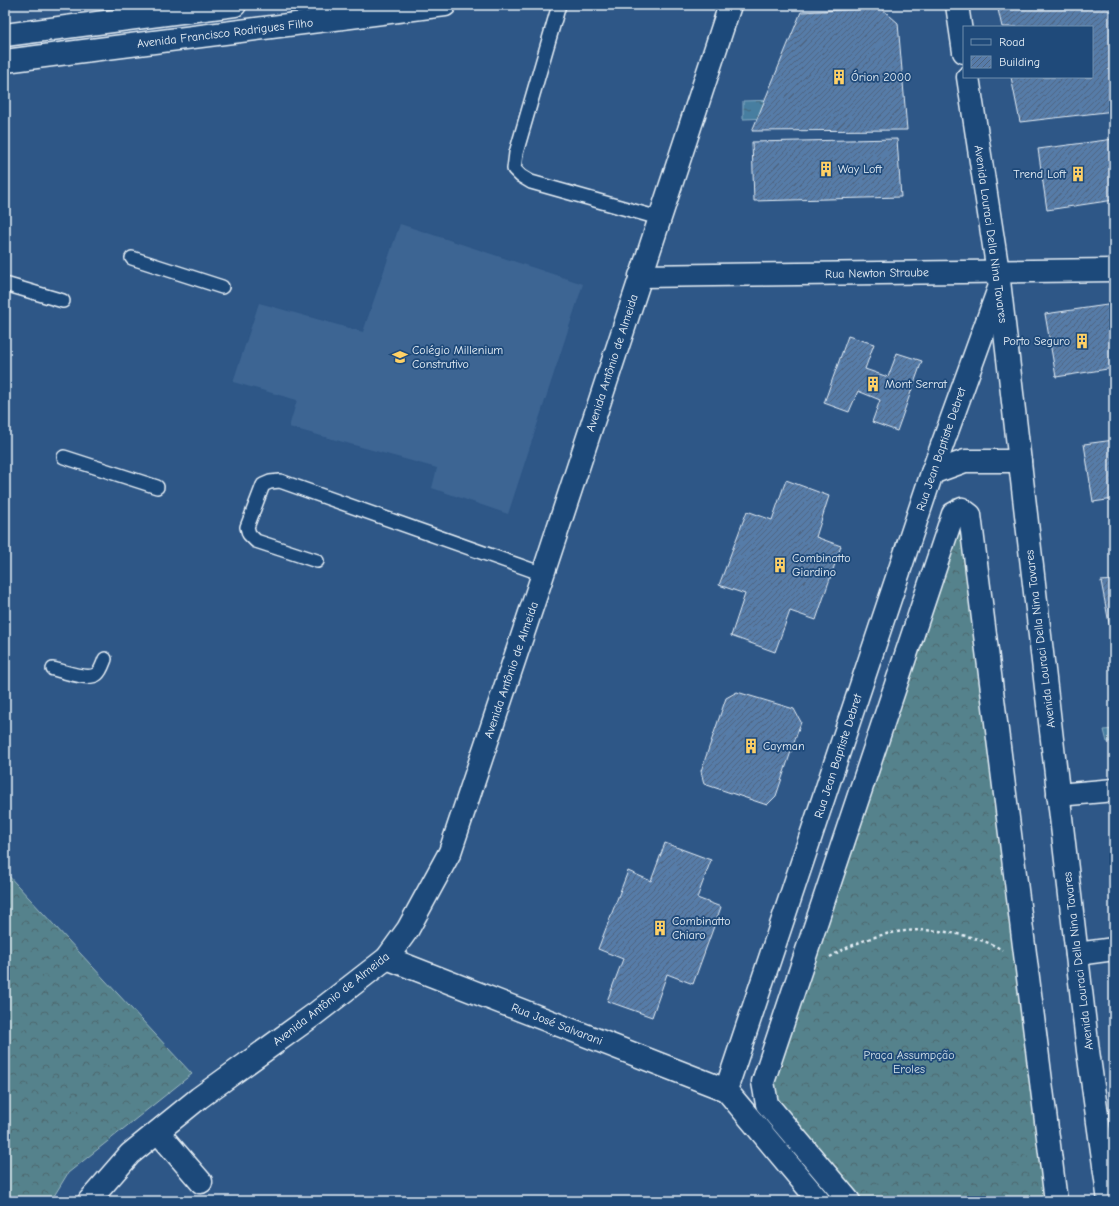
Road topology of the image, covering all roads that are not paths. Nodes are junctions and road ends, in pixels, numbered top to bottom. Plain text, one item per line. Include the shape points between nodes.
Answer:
1 (235, 5) edge
2 (445, 5) edge
3 (559, 5) edge
4 (730, 5) edge
5 (957, 5) edge
6 (5, 35) edge
7 (963, 45) edge
8 (5, 61) edge
9 (968, 78) edge
10 (660, 218) junction
11 (132, 258) dead end
12 (1114, 270) edge
13 (640, 276) junction
14 (998, 279) junction
15 (5, 284) edge
16 (222, 287) dead end
17 (63, 301) dead end
18 (64, 457) dead end
19 (1020, 462) junction
20 (932, 473) junction
21 (157, 487) dead end
22 (317, 561) dead end
23 (543, 574) junction
24 (105, 659) dead end
25 (53, 669) dead end
26 (1114, 790) edge
27 (1058, 795) junction
28 (1114, 949) edge
29 (1077, 954) junction
30 (387, 958) junction
31 (726, 1090) junction
32 (158, 1132) junction
33 (201, 1182) dead end
34 (89, 1201) edge
35 (819, 1201) edge
36 (849, 1201) edge
37 (1056, 1201) edge
38 (1109, 1201) edge

1 - 6 street
2 - 8 street, Avenida Francisco Rodrigues Filho
3 - 10 lane via 516,153 514,169 531,182
4 - 10 street, Avenida Antônio de Almeida
5 - 7 street
9 - 14 street, Avenida Louraci Della Nina Tavares
10 - 13 street, Avenida Antônio de Almeida
11 - 16 lane
12 - 14 street, Rua Newton Straube
13 - 14 street, Rua Newton Straube
13 - 23 street, Avenida Antônio de Almeida
14 - 19 street, Avenida Louraci Della Nina Tavares
14 - 20 street, Rua Jean Baptiste Debret
15 - 17 lane
18 - 21 lane
19 - 20 street via 964,461
19 - 27 street, Avenida Louraci Della Nina Tavares
20 - 31 street, Rua Jean Baptiste Debret
22 - 23 lane via 256,541 249,534 247,527 263,485 280,481
23 - 30 street, Avenida Antônio de Almeida via 450,852 408,929
24 - 25 lane via 98,673 91,676
26 - 27 street
27 - 29 street, Avenida Louraci Della Nina Tavares
28 - 29 street
29 - 38 street, Avenida Louraci Della Nina Tavares
30 - 31 street, Rua José Salvarani
30 - 32 street, Avenida Antônio de Almeida via 199,1098
31 - 35 street
32 - 33 street
32 - 34 street, Avenida Antônio de Almeida via 130,1154
36 - 37 street via 767,1104 763,1082 953,514 962,509 970,516

